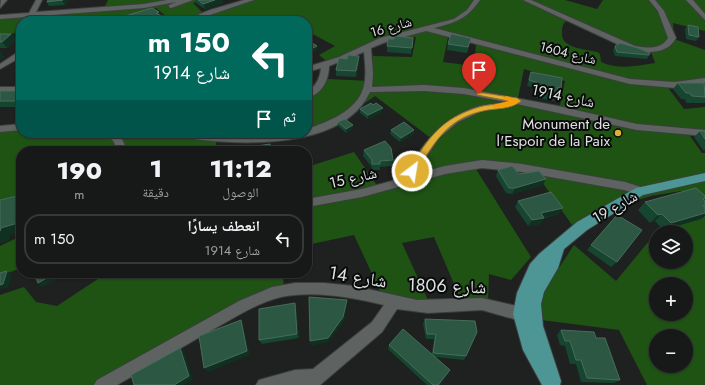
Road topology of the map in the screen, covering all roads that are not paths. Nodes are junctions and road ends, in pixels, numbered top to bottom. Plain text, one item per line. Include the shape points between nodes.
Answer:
1 (4, 0) edge
2 (39, 0) edge
3 (178, 0) edge
4 (190, 0) edge
5 (250, 0) edge
6 (477, 0) edge
7 (526, 0) edge
8 (652, 0) edge
9 (689, 0) edge
10 (0, 6) edge
11 (32, 14) junction
12 (133, 16) edge
13 (201, 16) edge
14 (0, 17) edge
15 (705, 18) edge
16 (428, 29) junction
17 (367, 47) junction
18 (16, 57) edge
19 (325, 65) junction
20 (0, 67) edge
21 (312, 69) edge
22 (705, 81) edge
23 (0, 90) edge
24 (16, 90) edge
25 (367, 90) junction
26 (312, 92) edge
27 (517, 101) junction
28 (16, 127) edge
29 (0, 129) edge
30 (312, 131) edge
31 (705, 133) edge
32 (212, 138) edge
33 (281, 138) edge
34 (705, 176) edge
35 (407, 180) junction
36 (640, 191) junction
37 (312, 202) edge
38 (557, 249) junction
39 (394, 302) junction
40 (521, 314) junction
41 (314, 381) edge
42 (102, 385) edge
43 (264, 385) edge
44 (553, 385) edge

1 - 10 street
2 - 11 street
3 - 11 street via 144,6
4 - 12 street
5 - 13 street
6 - 16 street, شارع 16 via 470,11 456,20
7 - 8 street via 625,46 647,50 661,48 672,38 661,11
9 - 15 street
11 - 14 street
16 - 17 street, شارع 16 via 391,37
16 - 22 street, شارع 1604 via 630,81 661,85
17 - 19 street, شارع 16
17 - 25 street
18 - 20 street
19 - 21 street, شارع 16
19 - 26 street via 324,80
23 - 24 street
25 - 27 street, شارع 1914 via 445,89
25 - 30 street via 362,99 345,115
27 - 31 street, شارع 1914 via 638,127
27 - 35 street via 504,106 481,109 455,119 435,135
28 - 29 street
32 - 33 street
34 - 36 main road, شارع 19
35 - 36 street, شارع 15 via 482,164 522,168 625,186
35 - 37 street, شارع 15
36 - 38 main road, شارع 19 via 582,226
38 - 40 main road, شارع 19 via 544,258 530,277 524,293
38 - 44 main road, شارع 19 via 553,264 540,283 533,316
39 - 40 street, شارع 1806 via 419,308 485,304
39 - 41 street, شارع 14 via 377,327
39 - 42 street, شارع 14 via 376,296 328,290 283,291 265,296 229,313
40 - 44 main road, شارع 19 via 531,350
41 - 43 street via 295,378

